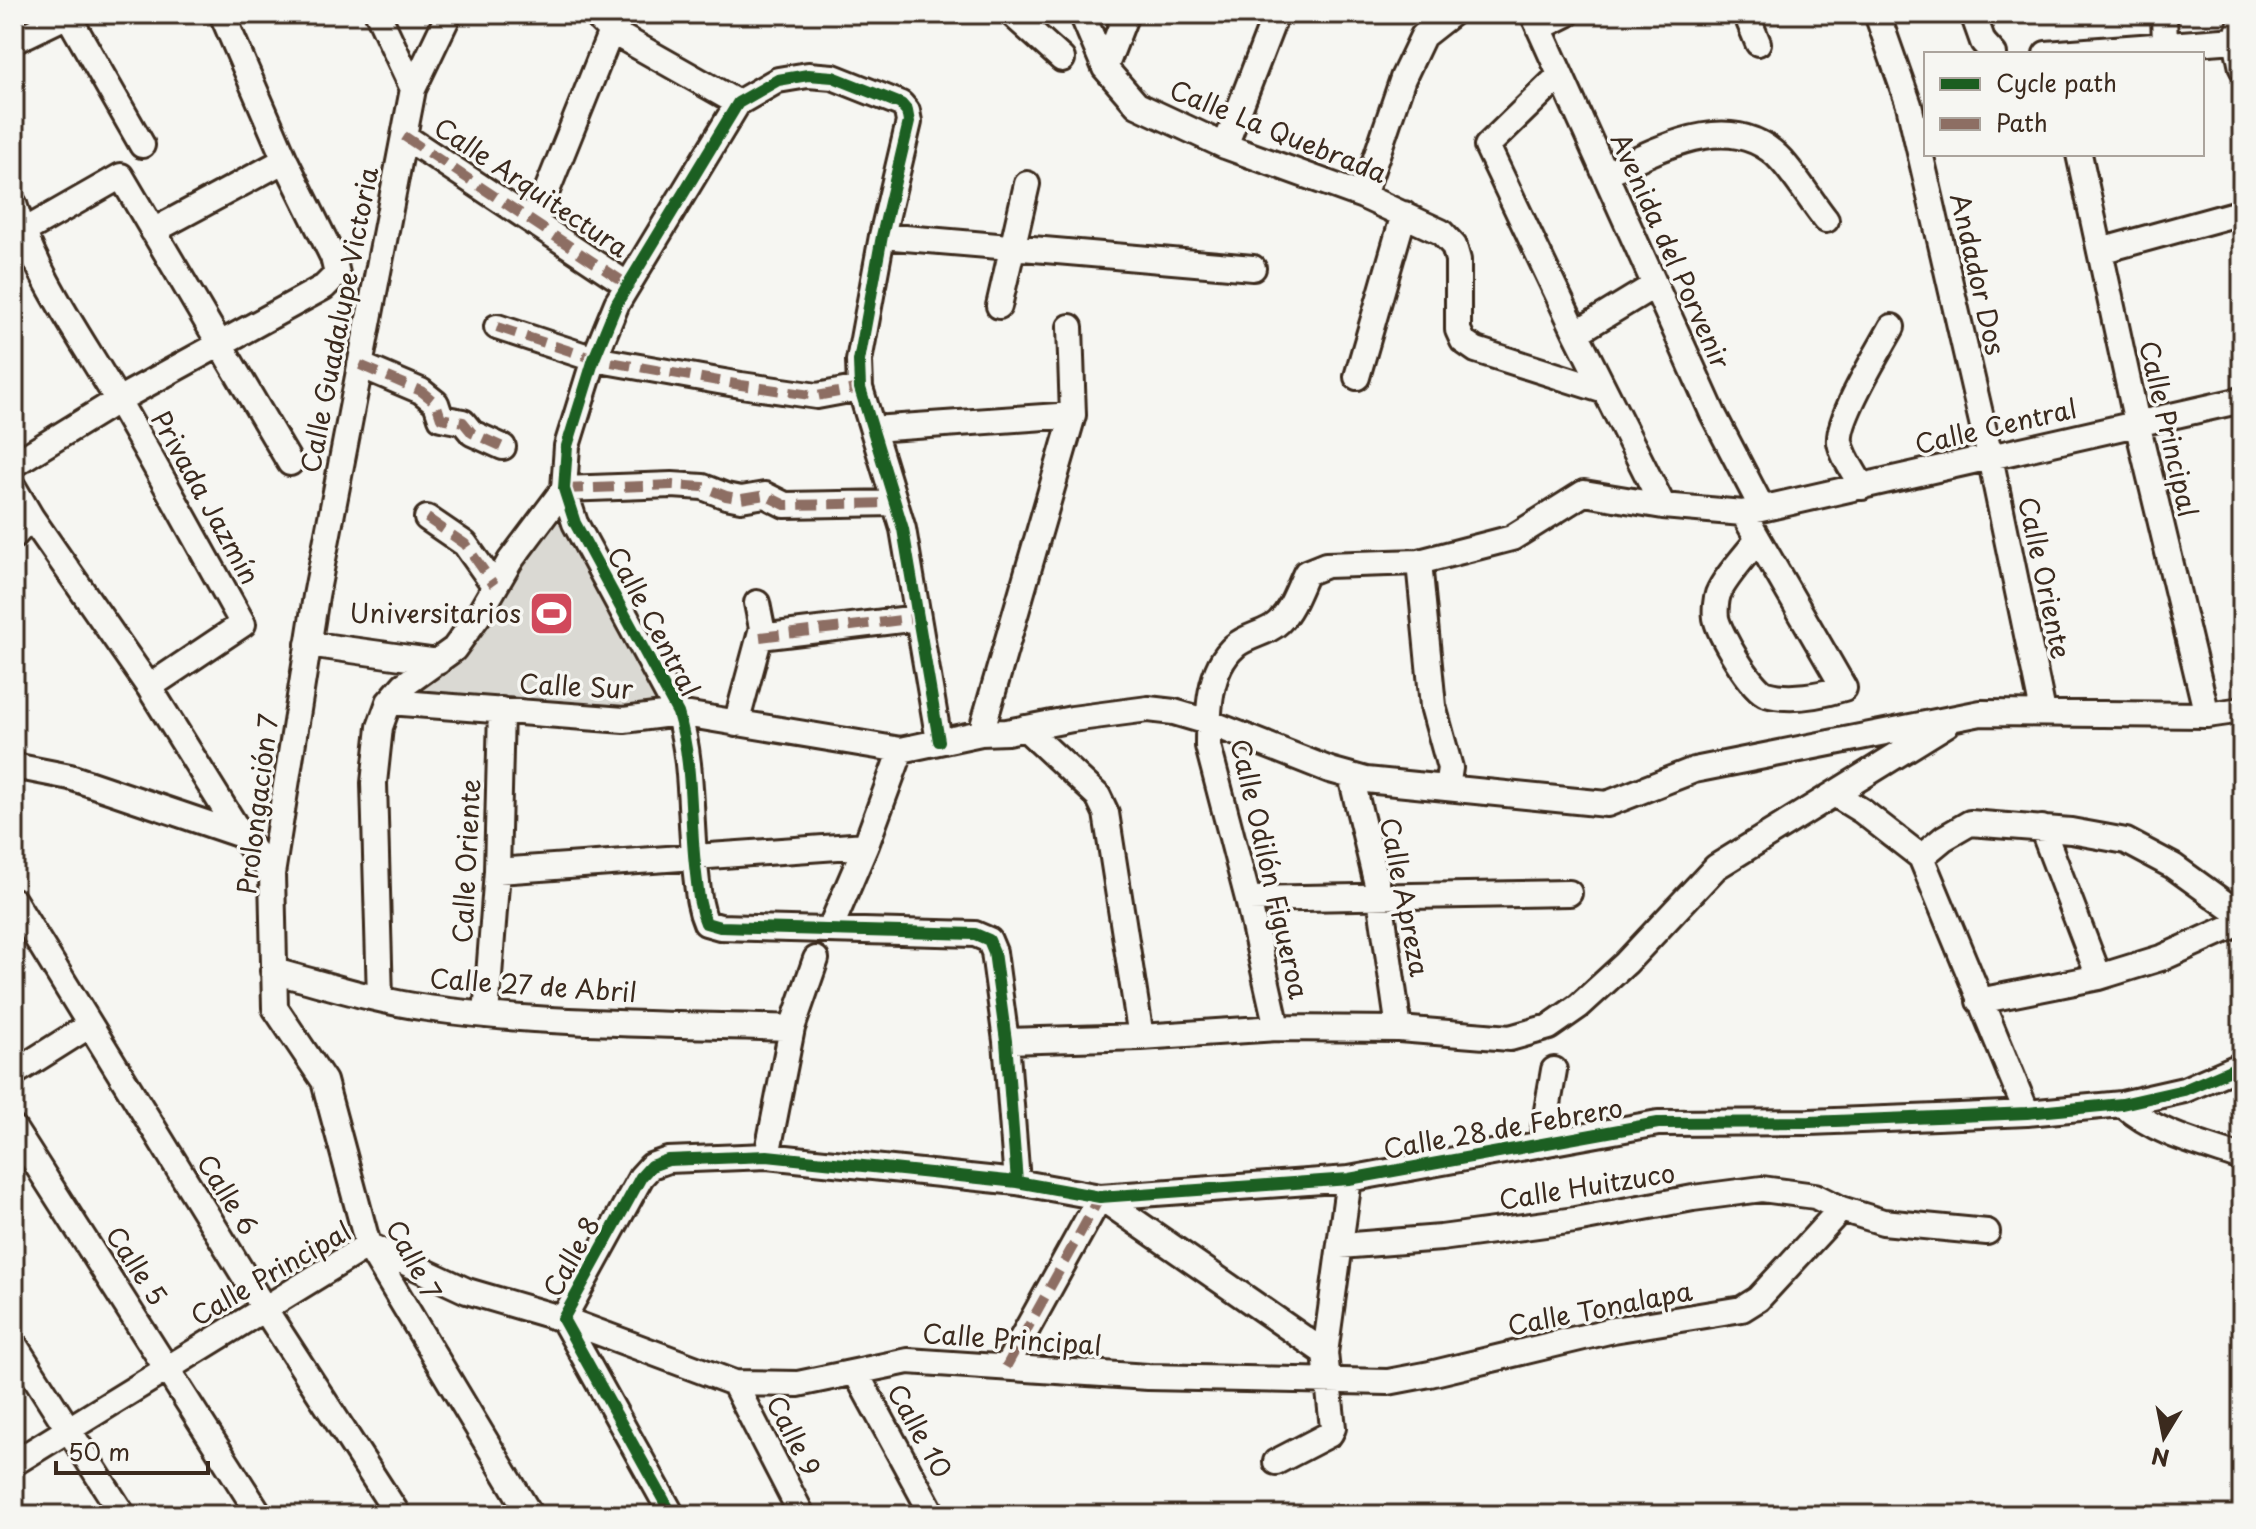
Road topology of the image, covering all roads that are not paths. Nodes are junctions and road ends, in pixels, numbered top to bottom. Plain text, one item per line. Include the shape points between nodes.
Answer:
1 (68, 14) edge
2 (222, 14) edge
3 (378, 14) edge
4 (449, 14) edge
5 (1012, 14) edge
6 (1082, 14) edge
7 (1126, 14) edge
8 (1276, 14) edge
9 (1451, 14) edge
10 (1567, 14) edge
11 (1746, 14) edge
12 (1877, 14) edge
13 (1973, 14) edge
14 (2164, 14) edge
15 (610, 20) edge
16 (1536, 21) edge
17 (2239, 30) edge
18 (14, 41) edge
19 (1758, 43) dead end
20 (2165, 45) junction
21 (1991, 52) edge
22 (2082, 52) edge
23 (1062, 59) dead end
24 (1105, 68) junction
25 (2242, 68) edge
26 (1560, 75) junction
27 (413, 89) junction
28 (1916, 89) edge
29 (738, 103) junction
30 (1924, 129) edge
31 (404, 136) junction
32 (142, 145) dead end
33 (1225, 146) junction
34 (1929, 156) edge
35 (2079, 156) edge
36 (285, 160) junction
37 (1605, 174) junction
38 (1027, 184) dead end
39 (1363, 196) junction
40 (14, 204) edge
41 (2242, 212) edge
42 (1404, 214) junction
43 (1826, 220) dead end
44 (534, 223) junction
45 (153, 231) junction
46 (18, 234) edge
47 (882, 236) junction
48 (1012, 247) junction
49 (2100, 251) junction
50 (1253, 268) dead end
51 (628, 285) junction
52 (1655, 285) junction
53 (999, 306) dead end
54 (497, 327) dead end
55 (1070, 327) dead end
56 (1892, 327) dead end
57 (1576, 333) junction
58 (220, 344) junction
59 (594, 359) junction
60 (360, 365) junction
61 (1357, 377) dead end
62 (860, 388) junction
63 (1605, 391) junction
64 (118, 400) junction
65 (2242, 400) edge
66 (1073, 415) junction
67 (2137, 423) junction
68 (873, 429) junction
69 (503, 447) dead end
70 (1990, 457) junction
71 (290, 463) dead end
72 (14, 464) edge
73 (1862, 487) junction
74 (14, 488) edge
75 (564, 489) junction
76 (895, 503) junction
77 (1663, 506) junction
78 (1753, 510) junction
79 (31, 517) junction
80 (427, 518) dead end
81 (14, 536) edge
82 (1758, 539) junction
83 (1419, 562) junction
84 (494, 585) junction
85 (757, 603) dead end
86 (918, 618) junction
87 (760, 637) junction
88 (308, 644) junction
89 (438, 662) junction
90 (149, 687) junction
91 (389, 702) junction
92 (501, 710) junction
93 (2242, 710) edge
94 (2043, 712) junction
95 (678, 713) junction
96 (2207, 715) junction
97 (1959, 716) junction
98 (1208, 722) junction
99 (736, 724) junction
100 (1025, 728) junction
101 (981, 733) junction
102 (939, 741) junction
103 (901, 750) junction
104 (14, 766) edge
105 (1351, 776) junction
106 (1447, 788) junction
107 (1836, 795) junction
108 (2042, 828) junction
109 (241, 835) junction
110 (866, 845) junction
111 (1921, 857) junction
112 (694, 858) junction
113 (497, 871) junction
114 (272, 874) junction
115 (1569, 893) dead end
116 (1380, 897) junction
117 (1248, 899) junction
118 (14, 901) edge
119 (2242, 916) edge
120 (2242, 922) edge
121 (830, 929) junction
122 (816, 959) dead end
123 (273, 971) junction
124 (2099, 977) junction
125 (380, 999) junction
126 (1979, 1001) junction
127 (486, 1015) junction
128 (90, 1025) junction
129 (792, 1028) junction
130 (1277, 1028) junction
131 (1399, 1029) junction
132 (1141, 1037) junction
133 (1006, 1041) junction
134 (2242, 1065) edge
135 (1554, 1070) dead end
136 (14, 1073) edge
137 (2122, 1104) junction
138 (2027, 1113) junction
139 (14, 1129) edge
140 (1541, 1145) junction
141 (767, 1156) junction
142 (2242, 1158) edge
143 (1349, 1179) junction
144 (1017, 1182) junction
145 (1100, 1197) junction
146 (1841, 1209) junction
147 (1987, 1232) dead end
148 (368, 1245) junction
149 (1340, 1246) junction
150 (264, 1308) junction
151 (563, 1319) junction
152 (14, 1344) edge
153 (1325, 1353) junction
154 (1006, 1367) junction
155 (168, 1368) junction
156 (856, 1373) junction
157 (1328, 1381) junction
158 (734, 1383) junction
159 (69, 1429) junction
160 (1276, 1462) dead end
161 (14, 1463) edge
162 (123, 1515) edge
163 (260, 1515) edge
164 (398, 1515) edge
165 (530, 1515) edge
166 (672, 1515) edge
167 (802, 1515) edge
168 (933, 1515) edge

1 - 18 street
1 - 32 street
2 - 36 street
3 - 27 street
4 - 27 street, Calle Guadalupe Victoria
5 - 23 street
6 - 24 street, Calle La Quebrada
7 - 24 street
8 - 33 street
9 - 39 street via 1423,36
10 - 16 street
11 - 19 street
12 - 28 street, Andador Dos
13 - 21 street
14 - 20 street
15 - 29 street
15 - 44 street
16 - 26 street, Avenida del Porvenir
17 - 20 street
17 - 25 street
20 - 22 street
24 - 33 street, Calle La Quebrada via 1137,105
26 - 37 street, Avenida del Porvenir
26 - 57 street via 1487,146
27 - 31 street, Calle Guadalupe Victoria
28 - 30 street, Andador Dos
29 - 47 street via 778,80 808,75 833,77 901,104 909,122
29 - 51 street
31 - 44 street, Calle Arquitectura
31 - 60 street, Calle Guadalupe Victoria
33 - 39 street, Calle La Quebrada
34 - 70 street, Andador Dos
35 - 49 street, Calle Principal
36 - 45 street
36 - 58 street via 337,274 324,287
37 - 43 street via 1678,141 1722,134 1751,140 1780,158
37 - 52 street, Avenida del Porvenir
38 - 48 street
39 - 42 street, Calle La Quebrada
40 - 46 street, Privada Jazmín
41 - 49 street
42 - 61 street
42 - 63 street, Calle La Quebrada via 1441,232 1454,246 1463,341 1476,350
44 - 51 street, Calle Arquitectura
45 - 46 street via 121,176
45 - 58 street
46 - 64 street, Privada Jazmín
47 - 48 street
47 - 62 street via 859,361
48 - 50 street
48 - 53 street
49 - 67 street, Calle Principal
51 - 59 street
52 - 57 street
52 - 78 street, Avenida del Porvenir
54 - 59 street
55 - 66 street
56 - 73 street via 1845,417 1840,438
57 - 63 street
58 - 64 street
58 - 71 street
59 - 62 street via 817,396
59 - 75 street via 567,446
60 - 69 street via 421,391 436,403 441,418 463,422 472,433
60 - 88 street, Calle Guadalupe Victoria
62 - 68 street
63 - 77 street
64 - 72 street
64 - 90 street, Privada Jazmín via 243,624
65 - 67 street, Calle Central
66 - 68 street
66 - 101 street
67 - 70 street, Calle Central
67 - 96 street, Calle Principal
68 - 76 street
70 - 73 street, Calle Central
70 - 94 street, Calle Oriente
73 - 78 street, Calle Central
74 - 79 street
75 - 76 street via 672,485 703,487 741,499 765,495 785,505
75 - 84 street
75 - 95 street, Calle Central via 575,523
76 - 86 street
77 - 78 street, Calle Central
77 - 83 street, Calle Central via 1584,493 1512,538
78 - 82 street, Avenida del Porvenir
79 - 81 street
79 - 90 street
80 - 84 street via 465,544
82 - 82 street, Avenida del Porvenir via 1718,593 1716,606 1717,620 1752,684 1763,693 1782,696 1844,688
83 - 98 street, Calle Odilón Figueroa via 1326,565 1306,573 1276,625 1235,645 1219,664
83 - 106 street via 1433,706 1450,768
84 - 89 street via 478,616
85 - 87 street
86 - 87 street
86 - 102 street
87 - 99 street
88 - 89 street
88 - 114 street, Prolongación 7
89 - 91 street
90 - 109 street
91 - 92 street, Calle Sur
91 - 125 street via 380,727 374,783
92 - 95 street, Calle Sur via 624,720
92 - 113 street, Calle Oriente
93 - 96 street
94 - 96 street
94 - 97 street
95 - 99 street, Calle Sur
95 - 112 street, Calle Central via 689,767
97 - 106 street via 1694,770 1607,804
97 - 107 street
98 - 100 street via 1148,709
98 - 105 street
98 - 117 street, Calle Odilón Figueroa via 1208,746
99 - 103 street, Calle Sur
100 - 101 street
100 - 132 street via 1098,796 1106,813
101 - 102 street
102 - 103 street
103 - 110 street
104 - 109 street via 70,777
105 - 106 street
105 - 116 street, Calle Apreza
107 - 111 street
107 - 131 street via 1716,867 1626,963 1549,1027 1510,1038
108 - 111 street via 1970,823
108 - 119 street via 2126,841 2173,866
108 - 124 street
109 - 114 street
110 - 112 street
110 - 121 street
111 - 126 street
112 - 113 street
112 - 121 street, Calle Central via 706,923
113 - 127 street, Calle Oriente
114 - 123 street, Prolongación 7
115 - 116 street
116 - 117 street
116 - 131 street, Calle Apreza
117 - 130 street, Calle Odilón Figueroa
118 - 128 street, Calle 6
120 - 124 street via 2164,957
121 - 133 street via 975,934 989,940
122 - 129 street
123 - 125 street, Calle 27 de Abril
123 - 148 street, Calle 7 via 275,1008 324,1081
124 - 126 street
125 - 127 street, Calle 27 de Abril
126 - 138 street
127 - 129 street, Calle 27 de Abril
128 - 136 street
128 - 150 street, Calle 6
129 - 141 street
130 - 131 street
130 - 132 street
132 - 133 street
133 - 144 street
134 - 137 street, Calle 28 de Febrero via 2184,1090
135 - 140 street
137 - 138 street, Calle 28 de Febrero
137 - 142 street via 2161,1131
138 - 140 street, Calle 28 de Febrero via 1658,1123
139 - 155 street, Calle 5
140 - 143 street, Calle 28 de Febrero
141 - 144 street, Calle 28 de Febrero
141 - 151 street, Calle 8 via 668,1160 651,1166
143 - 145 street, Calle 28 de Febrero
143 - 149 street
144 - 145 street, Calle 28 de Febrero
145 - 153 street
145 - 154 street
146 - 147 street, Calle Huitzuco via 1883,1222
146 - 149 street, Calle Huitzuco via 1815,1196 1762,1189 1501,1230
146 - 157 street, Calle Tonalapa via 1758,1299 1742,1309 1613,1330 1388,1382
148 - 150 street, Calle Principal
148 - 151 street, Calle Principal via 467,1291
148 - 165 street, Calle 7
149 - 153 street
150 - 155 street, Calle Principal
150 - 164 street, Calle 6
151 - 158 street, Calle Principal
151 - 166 street, Calle 8
152 - 159 street
153 - 157 street
154 - 156 street, Calle Principal via 908,1361
154 - 157 street, Calle Principal
155 - 159 street, Calle Principal
155 - 163 street, Calle 5
156 - 158 street, Calle Principal via 798,1384
156 - 168 street, Calle 10
157 - 160 street via 1330,1434
158 - 167 street, Calle 9
159 - 161 street, Calle Principal
159 - 162 street

